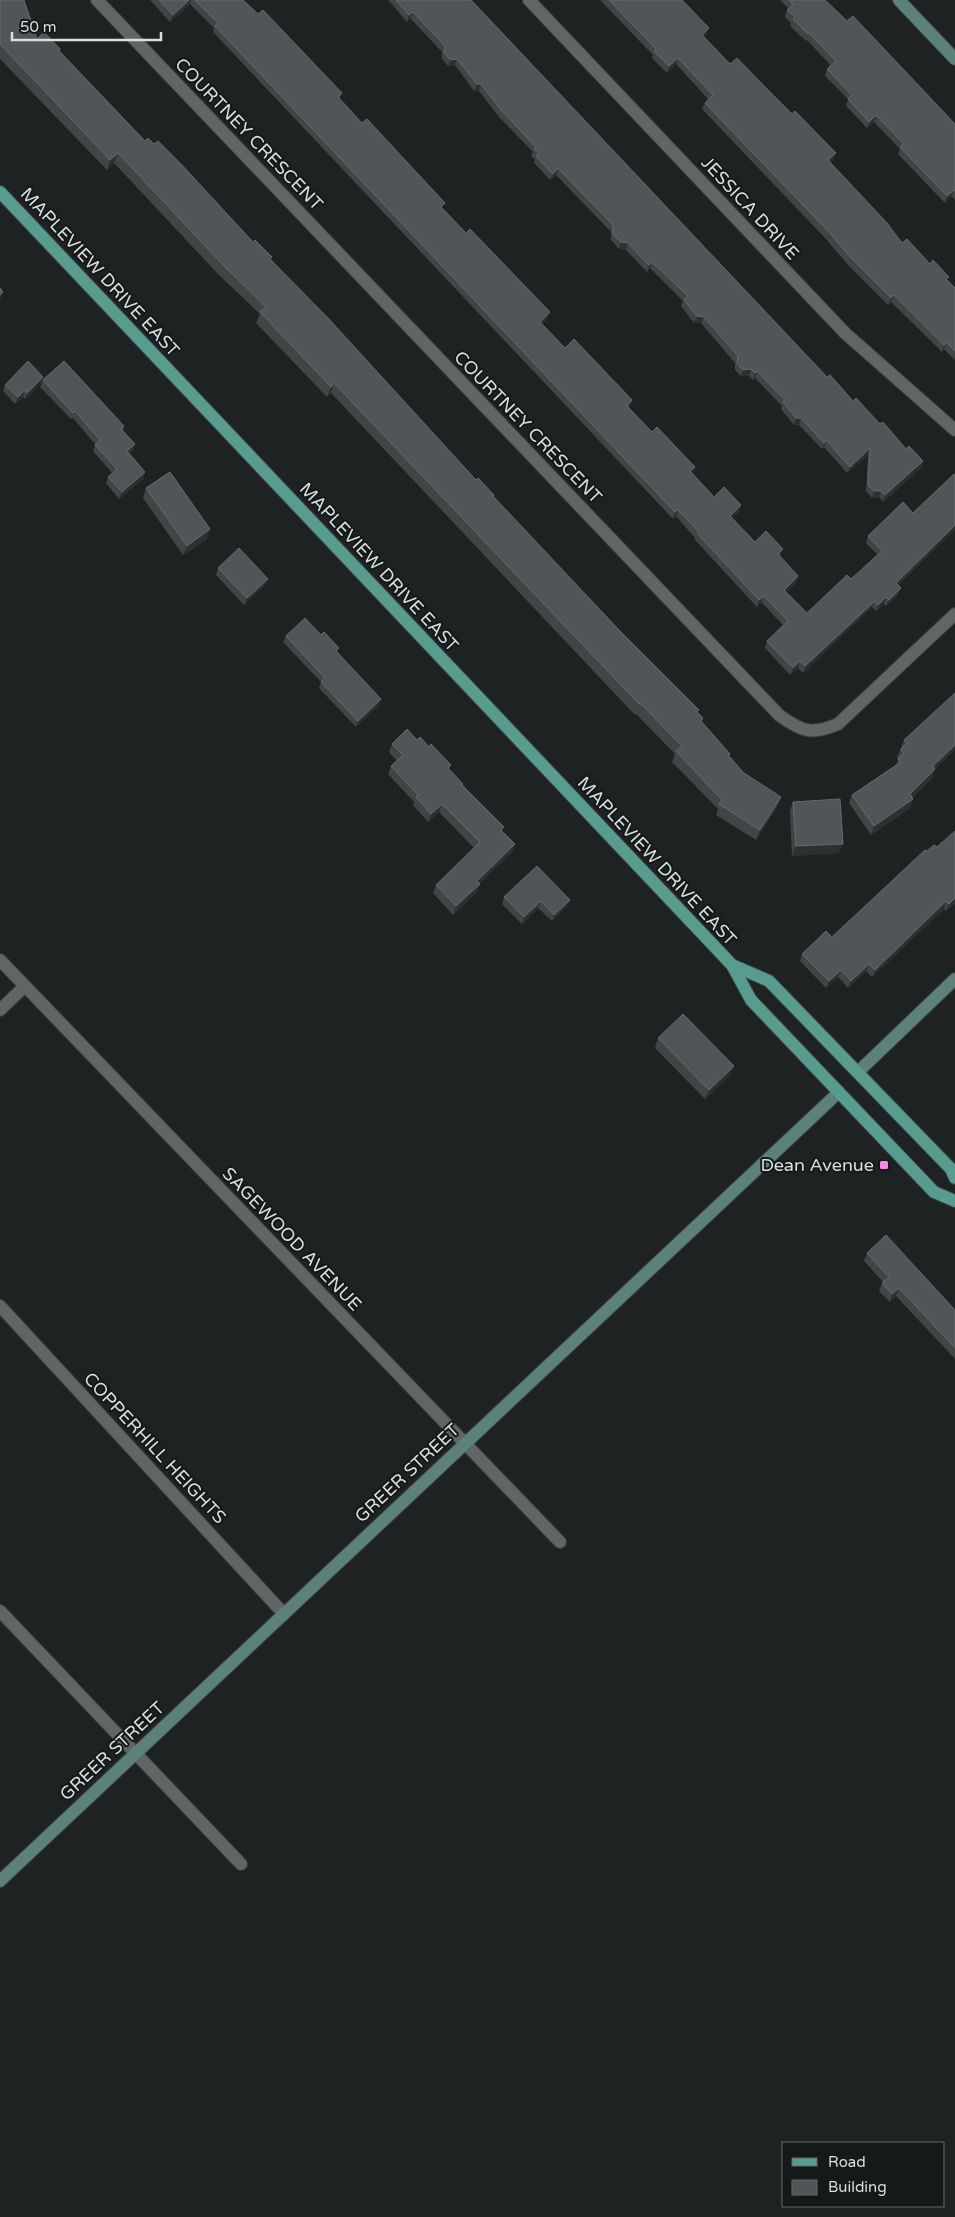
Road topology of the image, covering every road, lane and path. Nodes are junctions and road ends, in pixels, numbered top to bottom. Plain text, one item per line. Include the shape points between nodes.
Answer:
1 (97, 0) edge
2 (529, 0) edge
3 (899, 0) edge
4 (955, 59) edge
5 (0, 192) edge
6 (955, 430) edge
7 (955, 614) edge
8 (0, 960) edge
9 (732, 965) junction
10 (955, 980) edge
11 (25, 986) junction
12 (0, 1010) edge
13 (858, 1072) junction
14 (839, 1092) junction
15 (955, 1178) edge
16 (955, 1201) edge
17 (0, 1306) edge
18 (464, 1444) junction
19 (560, 1542) dead end
20 (0, 1611) edge
21 (284, 1614) junction
22 (135, 1752) junction
23 (241, 1864) dead end
24 (0, 1881) edge

1 - 7 street, COURTNEY CRESCENT via 792,725 806,731 838,724
2 - 6 street, JESSICA DRIVE via 845,333
3 - 4 street
5 - 9 main road, MAPLEVIEW DRIVE EAST
8 - 11 street, SAGEWOOD AVENUE
9 - 13 main road, MAPLEVIEW DRIVE EAST via 769,981
9 - 14 main road, MAPLEVIEW DRIVE EAST via 751,1000
10 - 13 street
11 - 12 street
11 - 18 street, SAGEWOOD AVENUE
13 - 15 main road, MAPLEVIEW DRIVE EAST via 951,1169
14 - 16 main road, MAPLEVIEW DRIVE EAST via 934,1192
14 - 18 street, GREER STREET
17 - 21 street, COPPERHILL HEIGHTS
18 - 19 street, SAGEWOOD AVENUE
18 - 21 street, GREER STREET
20 - 22 street
21 - 22 street, GREER STREET
22 - 23 street
22 - 24 street, GREER STREET

